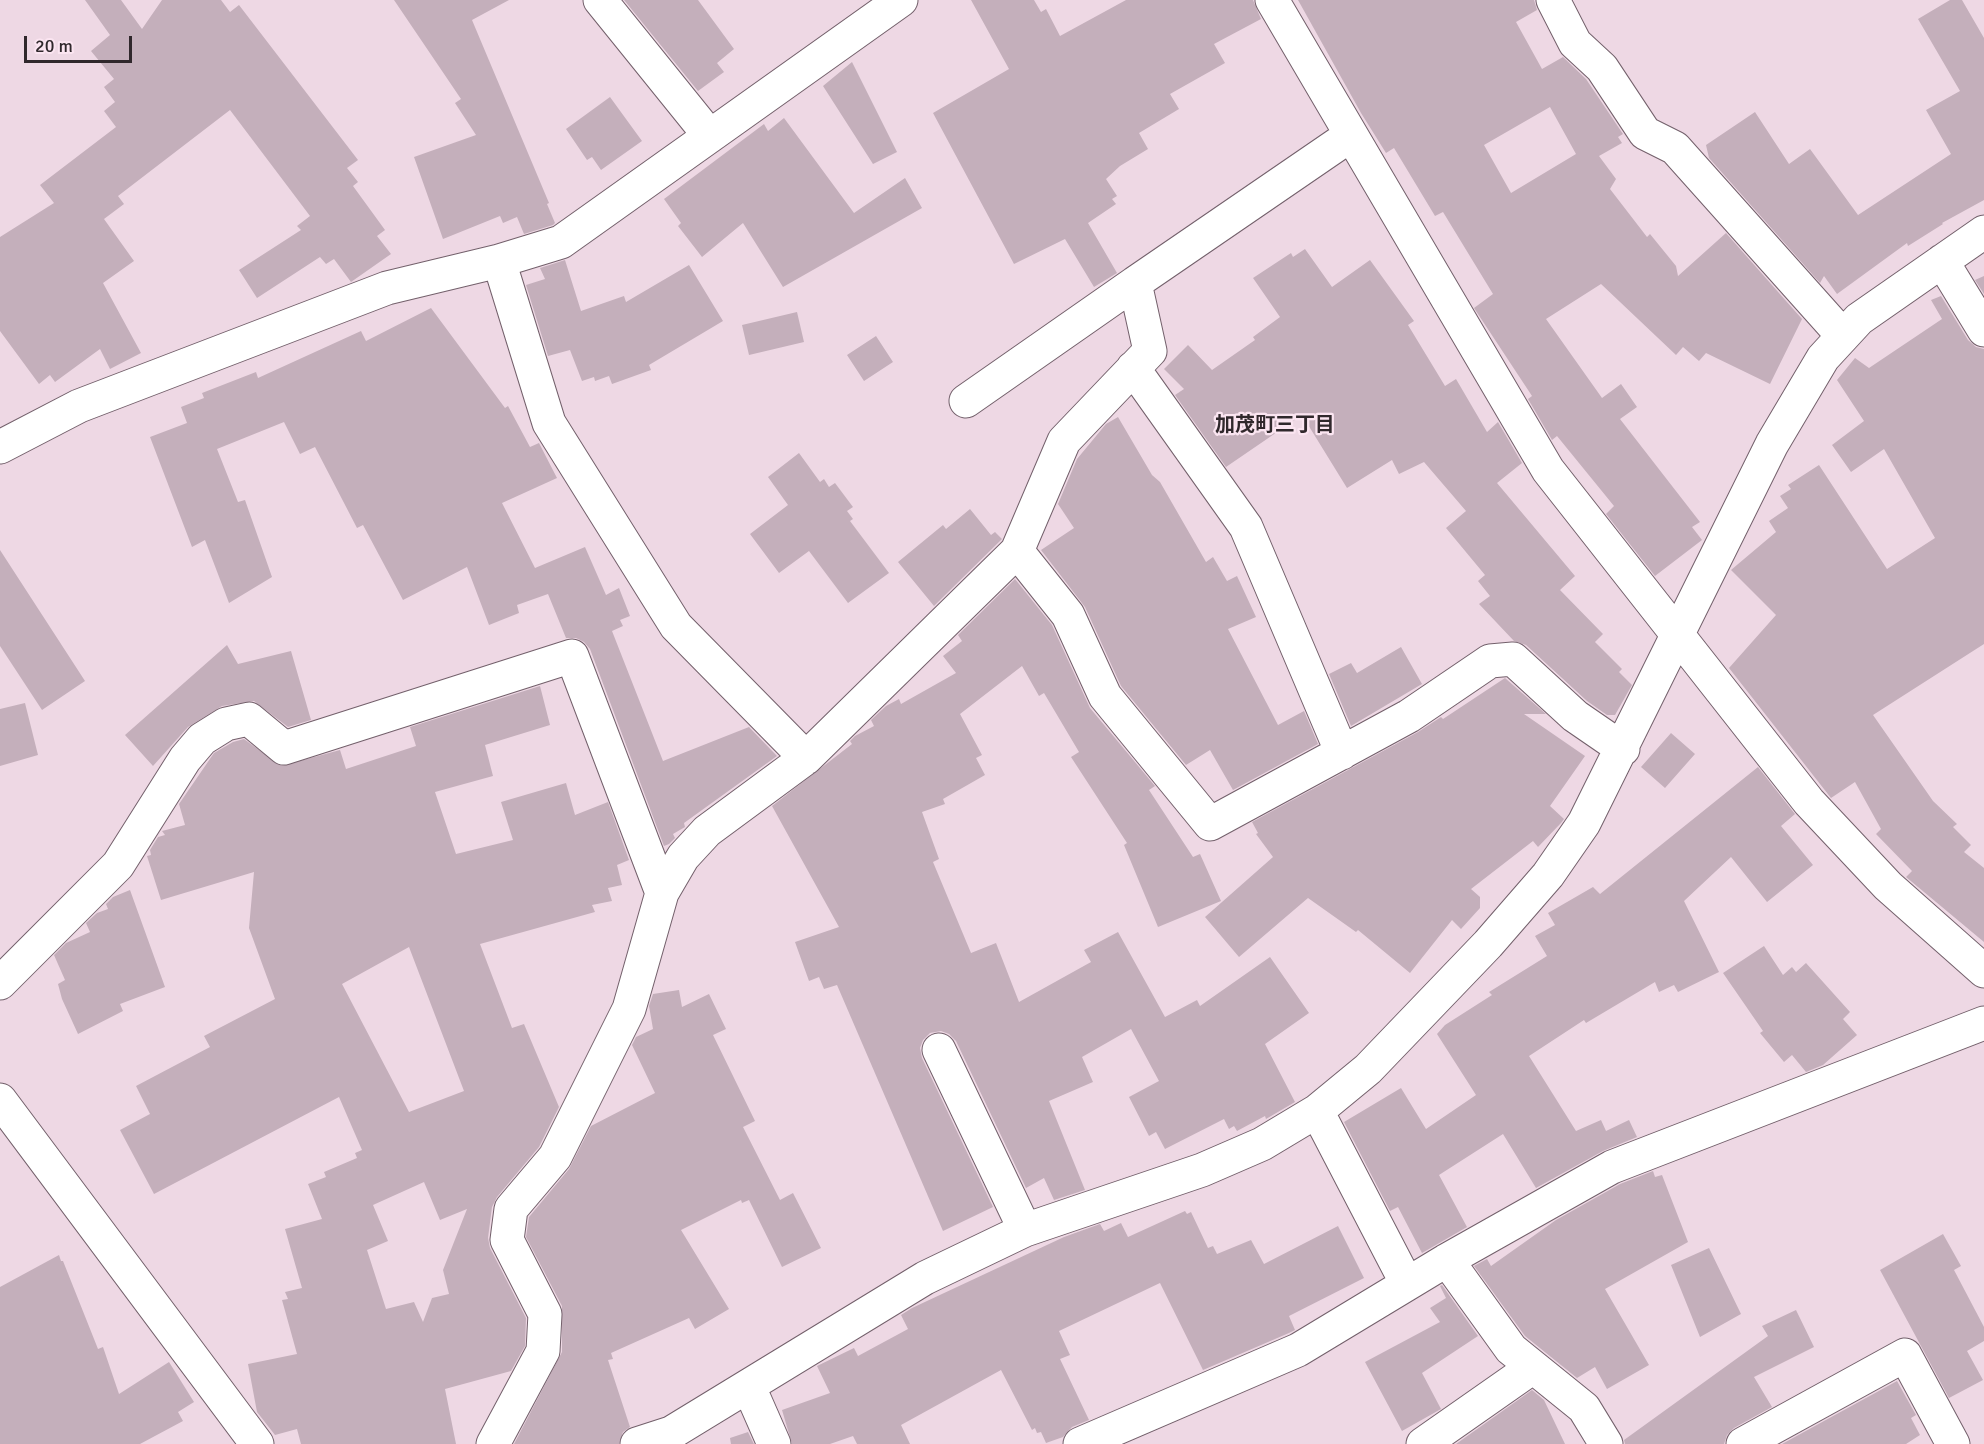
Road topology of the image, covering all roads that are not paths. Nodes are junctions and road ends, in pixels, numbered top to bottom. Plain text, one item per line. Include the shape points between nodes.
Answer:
1 (600, 0) edge
2 (901, 0) edge
3 (1272, 0) edge
4 (1552, 0) edge
5 (709, 135) junction
6 (1351, 135) junction
7 (1984, 232) edge
8 (499, 261) junction
9 (1942, 261) junction
10 (1135, 283) junction
11 (1984, 330) edge
12 (1843, 336) junction
13 (1133, 368) junction
14 (966, 401) dead end
15 (0, 447) edge
16 (1017, 551) junction
17 (1677, 636) junction
18 (1623, 749) junction
19 (1342, 753) junction
20 (806, 758) junction
21 (662, 893) junction
22 (1984, 971) edge
23 (0, 983) edge
24 (1984, 1023) edge
25 (939, 1050) dead end
26 (0, 1100) edge
27 (1317, 1111) junction
28 (1025, 1230) junction
29 (1447, 1260) junction
30 (1407, 1284) junction
31 (1533, 1367) junction
32 (749, 1387) junction
33 (257, 1444) edge
34 (493, 1444) edge
35 (637, 1444) edge
36 (774, 1444) edge
37 (1080, 1444) edge
38 (1423, 1444) edge
39 (1606, 1444) edge
40 (1743, 1444) edge
41 (1953, 1444) edge

1 - 5 street
2 - 5 street
3 - 6 street
4 - 12 street via 1575,44 1602,68 1645,133 1675,148
5 - 8 street via 561,242
6 - 10 street
6 - 17 street via 1548,470
7 - 9 street
8 - 15 street via 387,288 79,406
8 - 20 street via 549,423 676,626
9 - 11 street
9 - 12 street via 1859,319
10 - 13 street via 1150,351
10 - 14 street
12 - 17 street via 1822,358 1772,444
13 - 16 street via 1064,441
13 - 19 street via 1246,526
16 - 19 street via 1068,615 1105,696 1210,824
16 - 20 street
17 - 18 street
17 - 22 street via 1809,802 1888,886
18 - 19 street via 1575,716 1513,659 1490,661 1408,716
18 - 27 street via 1584,823 1540,884 1368,1069
20 - 21 street via 706,831 683,857
21 - 23 street via 572,656 284,748 249,719 226,723 202,739 185,759 118,865
21 - 34 street via 628,1009 555,1157 512,1209 507,1240 545,1314 543,1351
24 - 29 street via 1612,1167
25 - 28 street
26 - 33 street
27 - 28 street via 1262,1144 1202,1170
27 - 30 street
28 - 32 street via 925,1278
29 - 30 street
29 - 31 street via 1511,1349
30 - 37 street via 1298,1350
31 - 38 street
31 - 39 street via 1584,1408
32 - 35 street via 671,1433
32 - 36 street
40 - 41 street via 1905,1355

